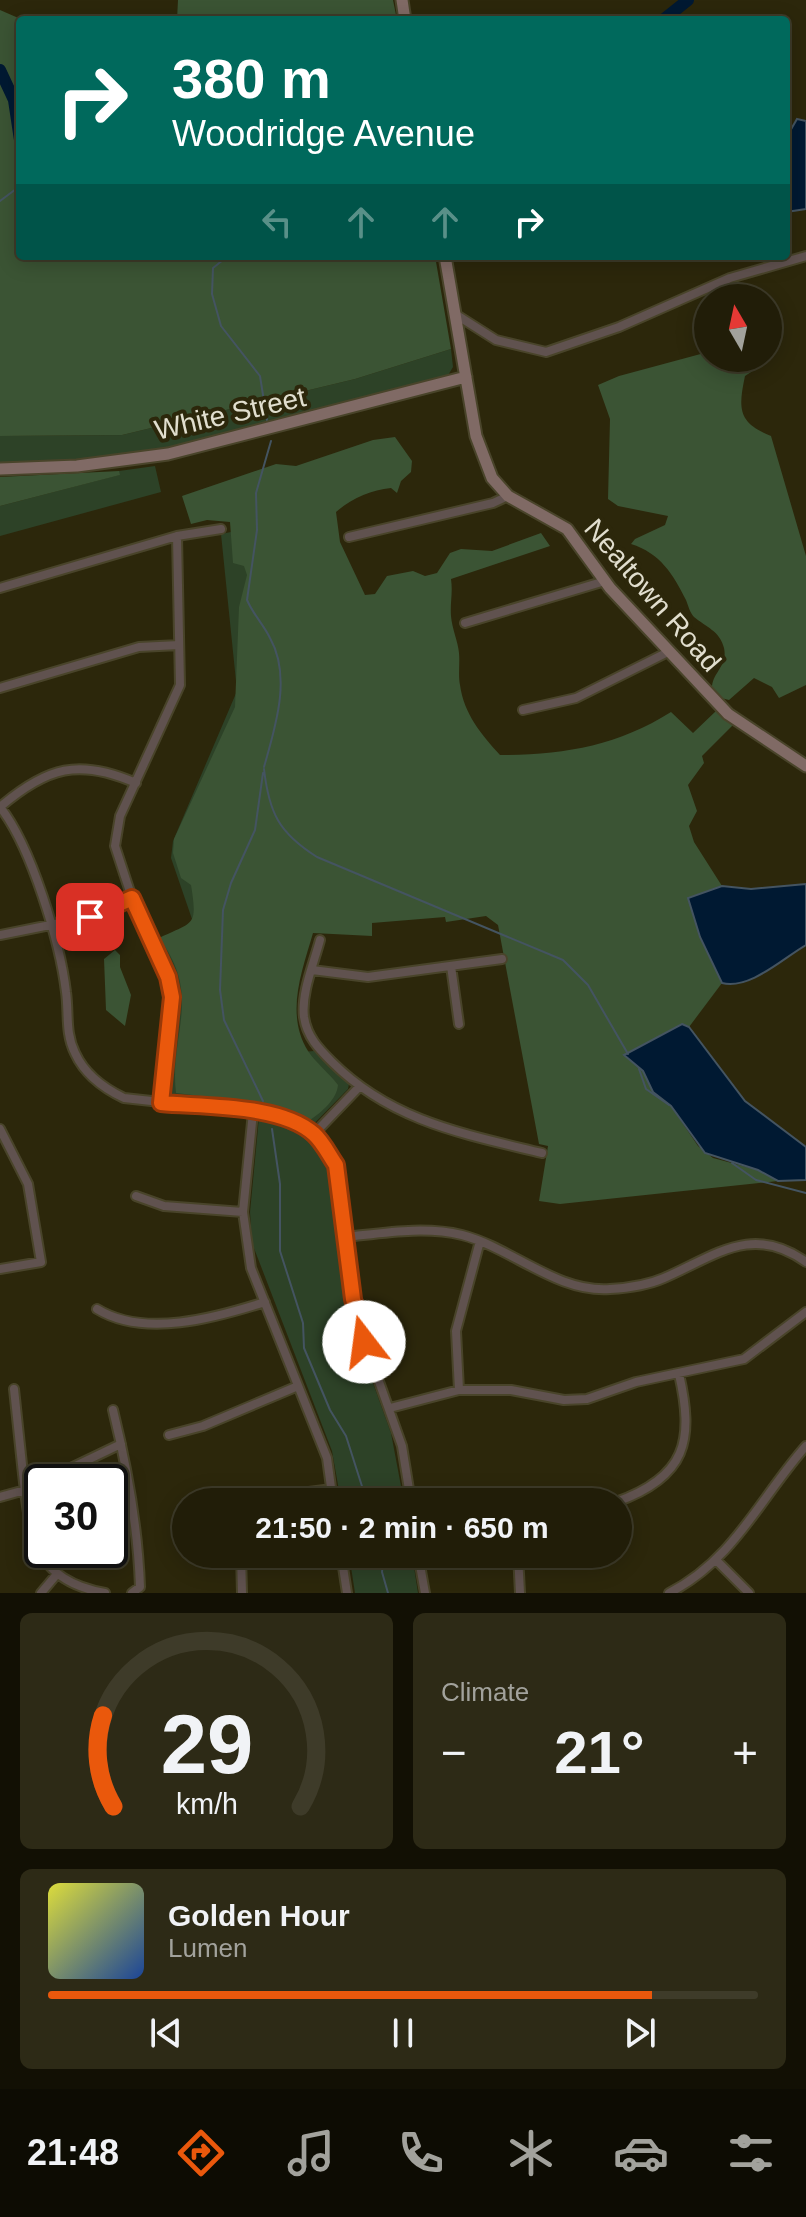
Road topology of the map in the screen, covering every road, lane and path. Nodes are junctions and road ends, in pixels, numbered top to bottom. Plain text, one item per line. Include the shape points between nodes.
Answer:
1 (806, 256) edge
2 (446, 260) edge
3 (455, 314) junction
4 (466, 377) junction
5 (0, 469) edge
6 (508, 496) junction
7 (221, 529) dead end
8 (177, 536) junction
9 (349, 537) dead end
10 (605, 581) junction
11 (0, 588) edge
12 (465, 623) dead end
13 (179, 645) junction
14 (668, 652) junction
15 (0, 688) edge
16 (523, 710) dead end
17 (806, 766) edge
18 (136, 783) junction
19 (0, 807) edge
20 (132, 898) junction
21 (49, 926) junction
22 (0, 935) edge
23 (320, 940) dead end
24 (502, 959) dead end
25 (451, 966) junction
26 (312, 970) junction
27 (459, 1024) dead end
28 (359, 1087) junction
29 (161, 1103) junction
30 (253, 1112) junction
31 (0, 1129) edge
32 (314, 1134) junction
33 (542, 1153) dead end
34 (136, 1196) dead end
35 (243, 1212) junction
36 (346, 1237) junction
37 (480, 1241) junction
38 (806, 1262) edge
39 (0, 1269) edge
40 (265, 1302) junction
41 (97, 1309) dead end
42 (806, 1312) edge
43 (679, 1374) junction
44 (298, 1386) junction
45 (14, 1389) dead end
46 (459, 1390) junction
47 (390, 1408) junction
48 (113, 1410) dead end
49 (169, 1435) dead end
50 (121, 1444) junction
51 (806, 1446) edge
52 (79, 1464) edge
53 (24, 1481) edge
54 (332, 1488) edge
55 (409, 1488) edge
56 (24, 1490) edge
57 (632, 1494) edge
58 (0, 1497) edge
59 (717, 1561) junction
60 (53, 1568) edge
61 (241, 1568) edge
62 (343, 1568) edge
63 (421, 1568) edge
64 (519, 1568) edge
65 (57, 1574) junction
66 (134, 1592) edge
67 (41, 1593) edge
68 (105, 1593) edge
69 (242, 1593) edge
70 (347, 1593) edge
71 (425, 1593) edge
72 (520, 1593) edge
73 (669, 1593) edge
74 (749, 1593) edge

1 - 3 street via 730,278 619,327 546,352 496,340
2 - 3 street, Nealtown Road
3 - 4 street, Nealtown Road
4 - 5 street, White Street via 168,454
4 - 6 street, Nealtown Road via 483,459
6 - 9 street
6 - 10 street, Nealtown Road via 567,529
7 - 8 street
8 - 11 street
8 - 13 street
10 - 12 street
10 - 14 street, Nealtown Road
13 - 15 street via 139,647
13 - 18 street via 180,685
14 - 16 street via 576,698
14 - 17 street, Nealtown Road via 728,714
18 - 19 street via 91,767 65,770 34,781
18 - 20 street via 120,816 115,846
19 - 21 street via 27,849
20 - 21 street via 90,917
20 - 29 street via 172,997
21 - 22 street
21 - 29 street via 75,1054 105,1089 124,1098
23 - 26 street
24 - 25 street
25 - 26 street via 368,977
25 - 27 street
26 - 28 street via 304,1001 306,1028 312,1042
28 - 32 street
28 - 33 street via 417,1120
29 - 30 street
30 - 32 street via 288,1119
30 - 35 street
31 - 39 street via 28,1184 41,1262
32 - 36 street via 336,1165
34 - 35 street via 164,1206
35 - 40 street via 251,1268
36 - 37 street via 419,1230
36 - 47 street via 357,1320
37 - 38 street via 562,1280 607,1289 662,1279 740,1244 773,1246
37 - 46 street via 456,1331
40 - 41 street via 231,1313 141,1323 121,1322
40 - 44 street
42 - 43 street via 744,1359
43 - 46 street via 612,1388 587,1399
43 - 57 street via 688,1415 686,1442 656,1482
44 - 49 street
44 - 54 street via 327,1458
45 - 53 street
46 - 47 street
47 - 55 street
48 - 50 street
50 - 52 street
50 - 66 street via 140,1568 140,1587
51 - 59 street
56 - 58 street
59 - 73 street
59 - 74 street
60 - 65 street
61 - 69 street
62 - 70 street
63 - 71 street
64 - 72 street
65 - 67 street
65 - 68 street

